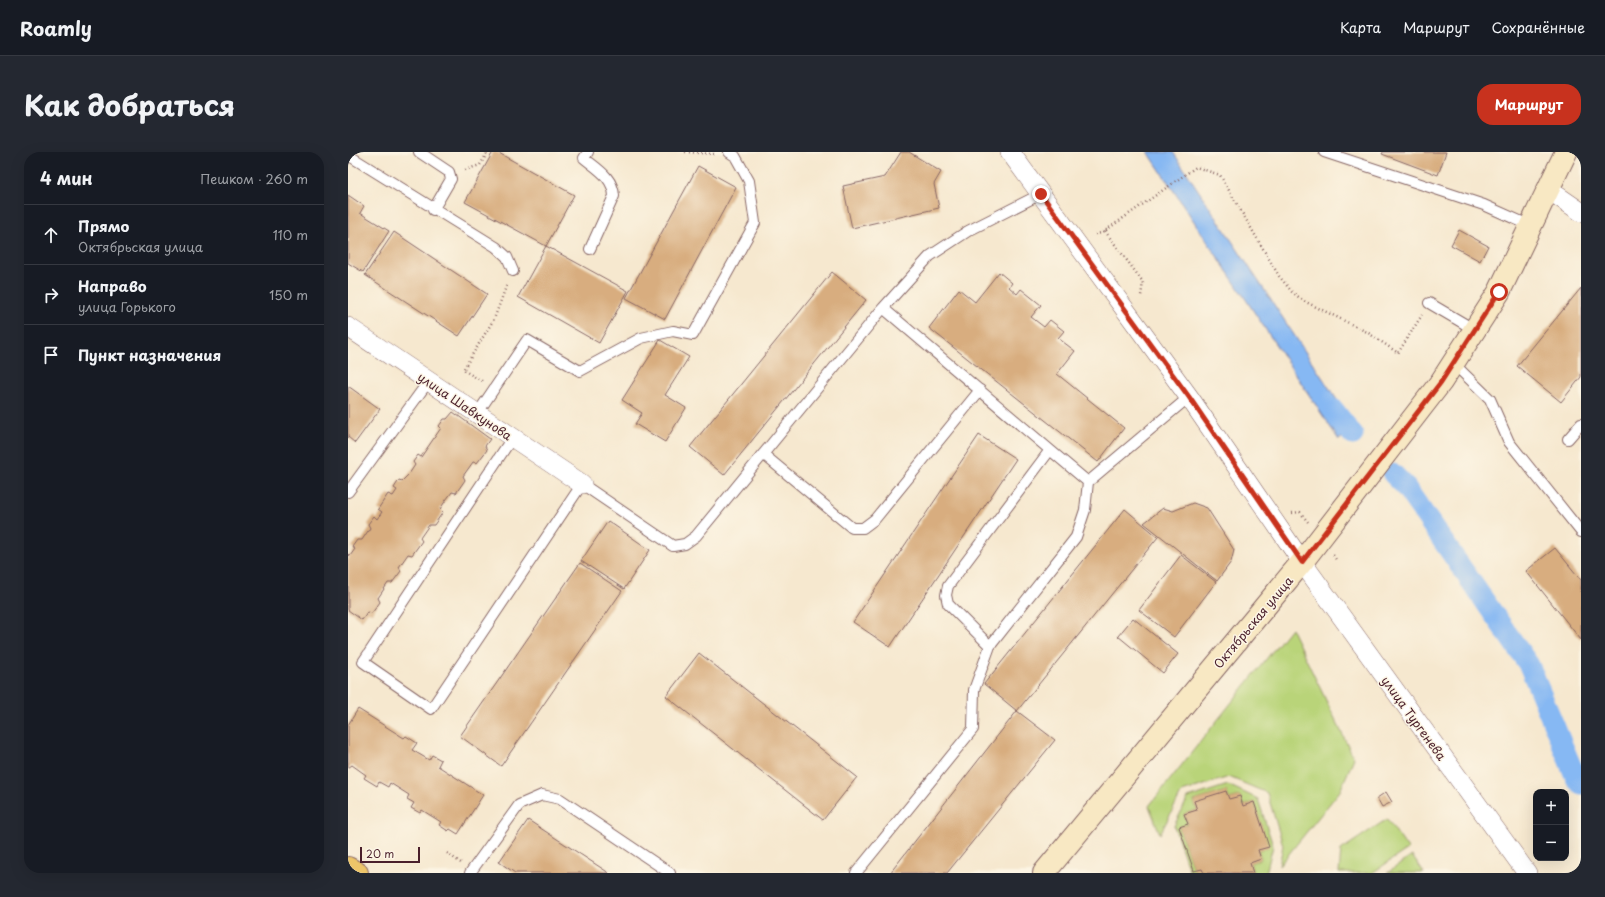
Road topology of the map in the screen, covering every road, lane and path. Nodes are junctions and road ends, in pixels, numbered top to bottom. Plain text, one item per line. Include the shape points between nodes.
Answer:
1 (419, 152) edge
2 (488, 152) edge
3 (685, 152) edge
4 (1010, 152) edge
5 (1324, 152) edge
6 (1566, 152) edge
7 (583, 154) edge
8 (732, 154) edge
9 (348, 155) edge
10 (450, 176) junction
11 (1549, 190) junction
12 (1041, 194) junction
13 (433, 210) junction
14 (1581, 212) edge
15 (1531, 226) junction
16 (1093, 234) dead end
17 (590, 249) dead end
18 (512, 271) joint
19 (1429, 303) joint
20 (883, 308) junction
21 (348, 327) edge
22 (1475, 330) junction
23 (1453, 363) junction
24 (428, 382) junction
25 (494, 389) junction
26 (980, 390) junction
27 (1189, 397) junction
28 (477, 414) junction
29 (1581, 424) edge
30 (512, 438) junction
31 (1568, 439) dead end
32 (1050, 450) junction
33 (763, 454) junction
34 (1088, 482) junction
35 (582, 484) junction
36 (348, 492) edge
37 (1581, 532) edge
38 (1302, 562) junction
39 (990, 646) junction
40 (348, 868) edge
41 (357, 873) edge
42 (470, 873) edge
43 (670, 873) edge
44 (856, 873) edge
45 (1044, 873) edge
46 (1527, 873) edge

1 - 10 lane via 450,172
2 - 10 path via 480,165
3 - 8 path
4 - 12 street, улица Тургенева
5 - 15 lane via 1484,205
6 - 11 street, Октябрьская улица
7 - 17 lane via 609,178 614,189 614,196
8 - 25 lane via 749,181 754,223 693,335 673,331 641,338 580,371 527,340
9 - 13 lane
10 - 13 lane via 451,179
11 - 14 street
11 - 15 street, Октябрьская улица
12 - 20 lane via 968,232 930,256
12 - 27 street, улица Тургенева
13 - 18 lane via 496,248 507,257
15 - 22 street, Октябрьская улица via 1499,292
16 - 19 path via 1102,233 1196,166 1220,174 1279,276 1292,292 1304,301 1367,332 1398,353
18 - 25 path via 494,319 463,370
19 - 22 lane
20 - 26 lane
20 - 33 lane
21 - 24 street, улица Шавкунова
22 - 23 street, Октябрьская улица
23 - 37 lane via 1490,399 1509,442
23 - 38 street, Октябрьская улица
24 - 28 street, улица Шавкунова
24 - 36 lane
25 - 28 lane
26 - 32 lane
26 - 33 lane via 875,520 863,528 852,528
27 - 34 lane
27 - 38 street, улица Тургенева
28 - 30 street, улица Шавкунова
29 - 31 lane
30 - 35 street, улица Шавкунова
30 - 35 lane via 363,662 431,710
32 - 34 lane
32 - 39 lane via 948,586 948,604
33 - 35 lane via 696,536 686,544 673,546
34 - 39 lane via 1085,510 1076,537
38 - 45 street, Октябрьская улица
38 - 46 street, улица Тургенева
39 - 44 lane via 974,690 973,729
40 - 41 main road
42 - 43 lane via 519,805 542,796 560,799

